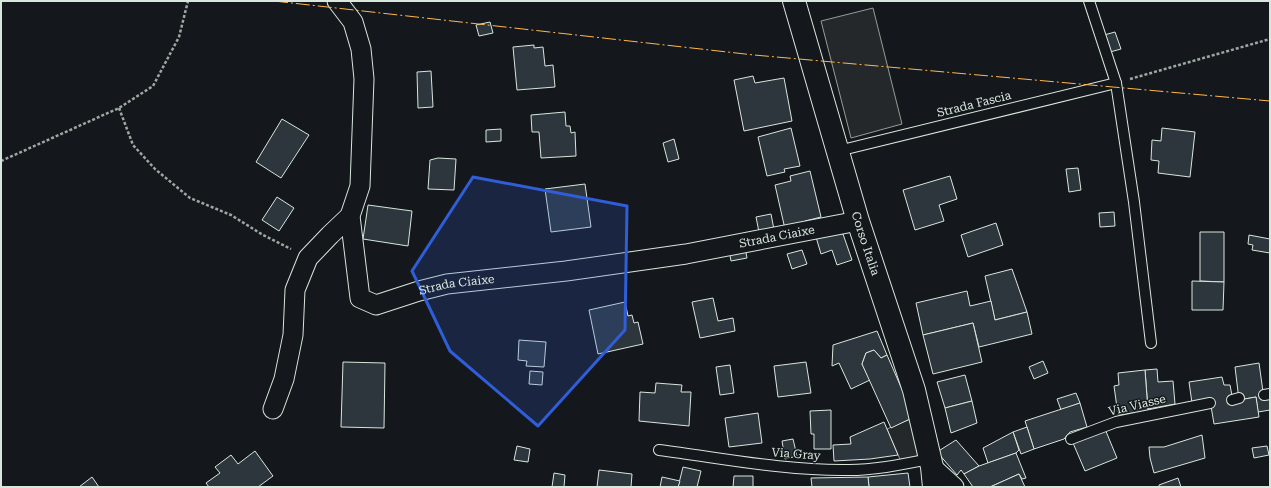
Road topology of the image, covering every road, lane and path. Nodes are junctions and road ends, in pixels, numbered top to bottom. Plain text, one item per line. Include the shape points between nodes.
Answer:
1 (188, 1) edge
2 (337, 1) edge
3 (794, 1) edge
4 (1089, 1) edge
5 (1270, 38) edge
6 (1116, 83) junction
7 (119, 108) junction
8 (838, 151) junction
9 (1, 161) edge
10 (350, 216) junction
11 (858, 220) junction
12 (308, 258) junction
13 (1151, 343) dead end
14 (1210, 403) dead end
15 (273, 409) dead end
16 (1071, 439) dead end
17 (659, 450) dead end
18 (932, 471) edge
19 (954, 487) edge

1 - 7 path via 179,37 153,86
2 - 10 street, Strada Ciaixe via 353,22 362,49 364,79 360,186
3 - 8 main road, Corso Italia
4 - 6 lane
5 - 6 path
6 - 8 lane, Strada Fascia
6 - 13 lane via 1124,125
7 - 9 path
7 - 12 path via 133,145 155,169 190,198 231,215
8 - 11 main road, Corso Italia
10 - 11 street, Strada Ciaixe via 360,298 376,304 447,284 686,254
10 - 12 street
11 - 18 main road, Corso Italia via 914,390
12 - 15 street via 295,290 293,335 284,380
14 - 16 lane, Via Viasse via 1116,422
17 - 18 lane, Via Gray via 779,467 882,467
18 - 19 street

